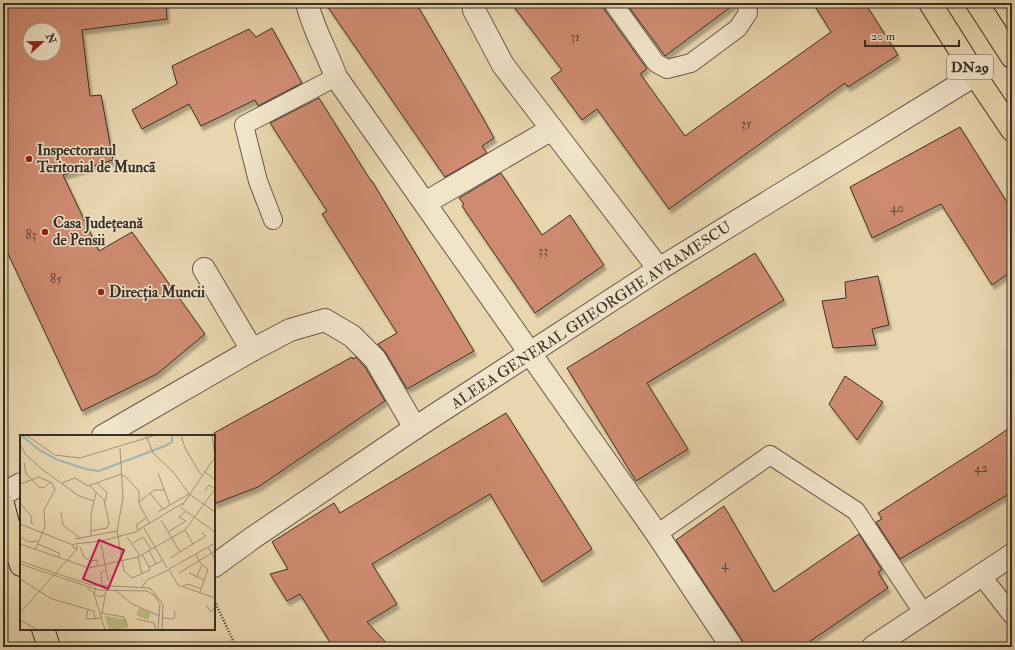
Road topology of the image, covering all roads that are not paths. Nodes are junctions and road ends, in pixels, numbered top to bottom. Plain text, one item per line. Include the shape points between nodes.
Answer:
1 (307, 3) edge
2 (473, 3) edge
3 (613, 3) edge
4 (747, 3) edge
5 (930, 3) edge
6 (977, 3) edge
7 (1012, 57) edge
8 (975, 76) junction
9 (336, 77) junction
10 (552, 129) junction
11 (1012, 130) edge
12 (425, 203) junction
13 (273, 220) dead end
14 (204, 269) dead end
15 (659, 269) junction
16 (252, 350) junction
17 (531, 353) junction
18 (415, 428) junction
19 (105, 435) edge
20 (20, 485) edge
21 (3, 494) edge
22 (3, 504) edge
23 (657, 534) junction
24 (1012, 555) edge
25 (20, 562) edge
26 (215, 565) edge
27 (981, 575) junction
28 (924, 614) junction
29 (1012, 615) edge
30 (43, 630) edge
31 (49, 647) edge
32 (732, 647) edge
33 (873, 647) edge

1 - 9 street
2 - 10 street via 474,10 503,65
3 - 4 lane via 656,63 666,69 692,63 738,28 748,13
5 - 8 main road, DN29
6 - 7 main road, DN29
8 - 11 main road, DN29
8 - 15 street, ALEEA GENERAL GHEORGHE AVRAMESCU
9 - 12 street
9 - 13 lane via 244,125 258,181
10 - 12 street
10 - 15 street
12 - 17 street
14 - 16 street
15 - 17 street, ALEEA GENERAL GHEORGHE AVRAMESCU
16 - 18 street via 290,330 325,320 352,336 375,359
16 - 19 street
17 - 18 street, ALEEA GENERAL GHEORGHE AVRAMESCU
17 - 23 street
18 - 26 street, ALEEA GENERAL GHEORGHE AVRAMESCU
20 - 21 street
22 - 25 main road
23 - 28 lane via 770,455 856,511
23 - 32 street
24 - 27 street
27 - 28 street
27 - 29 lane
28 - 33 street
30 - 31 main road

